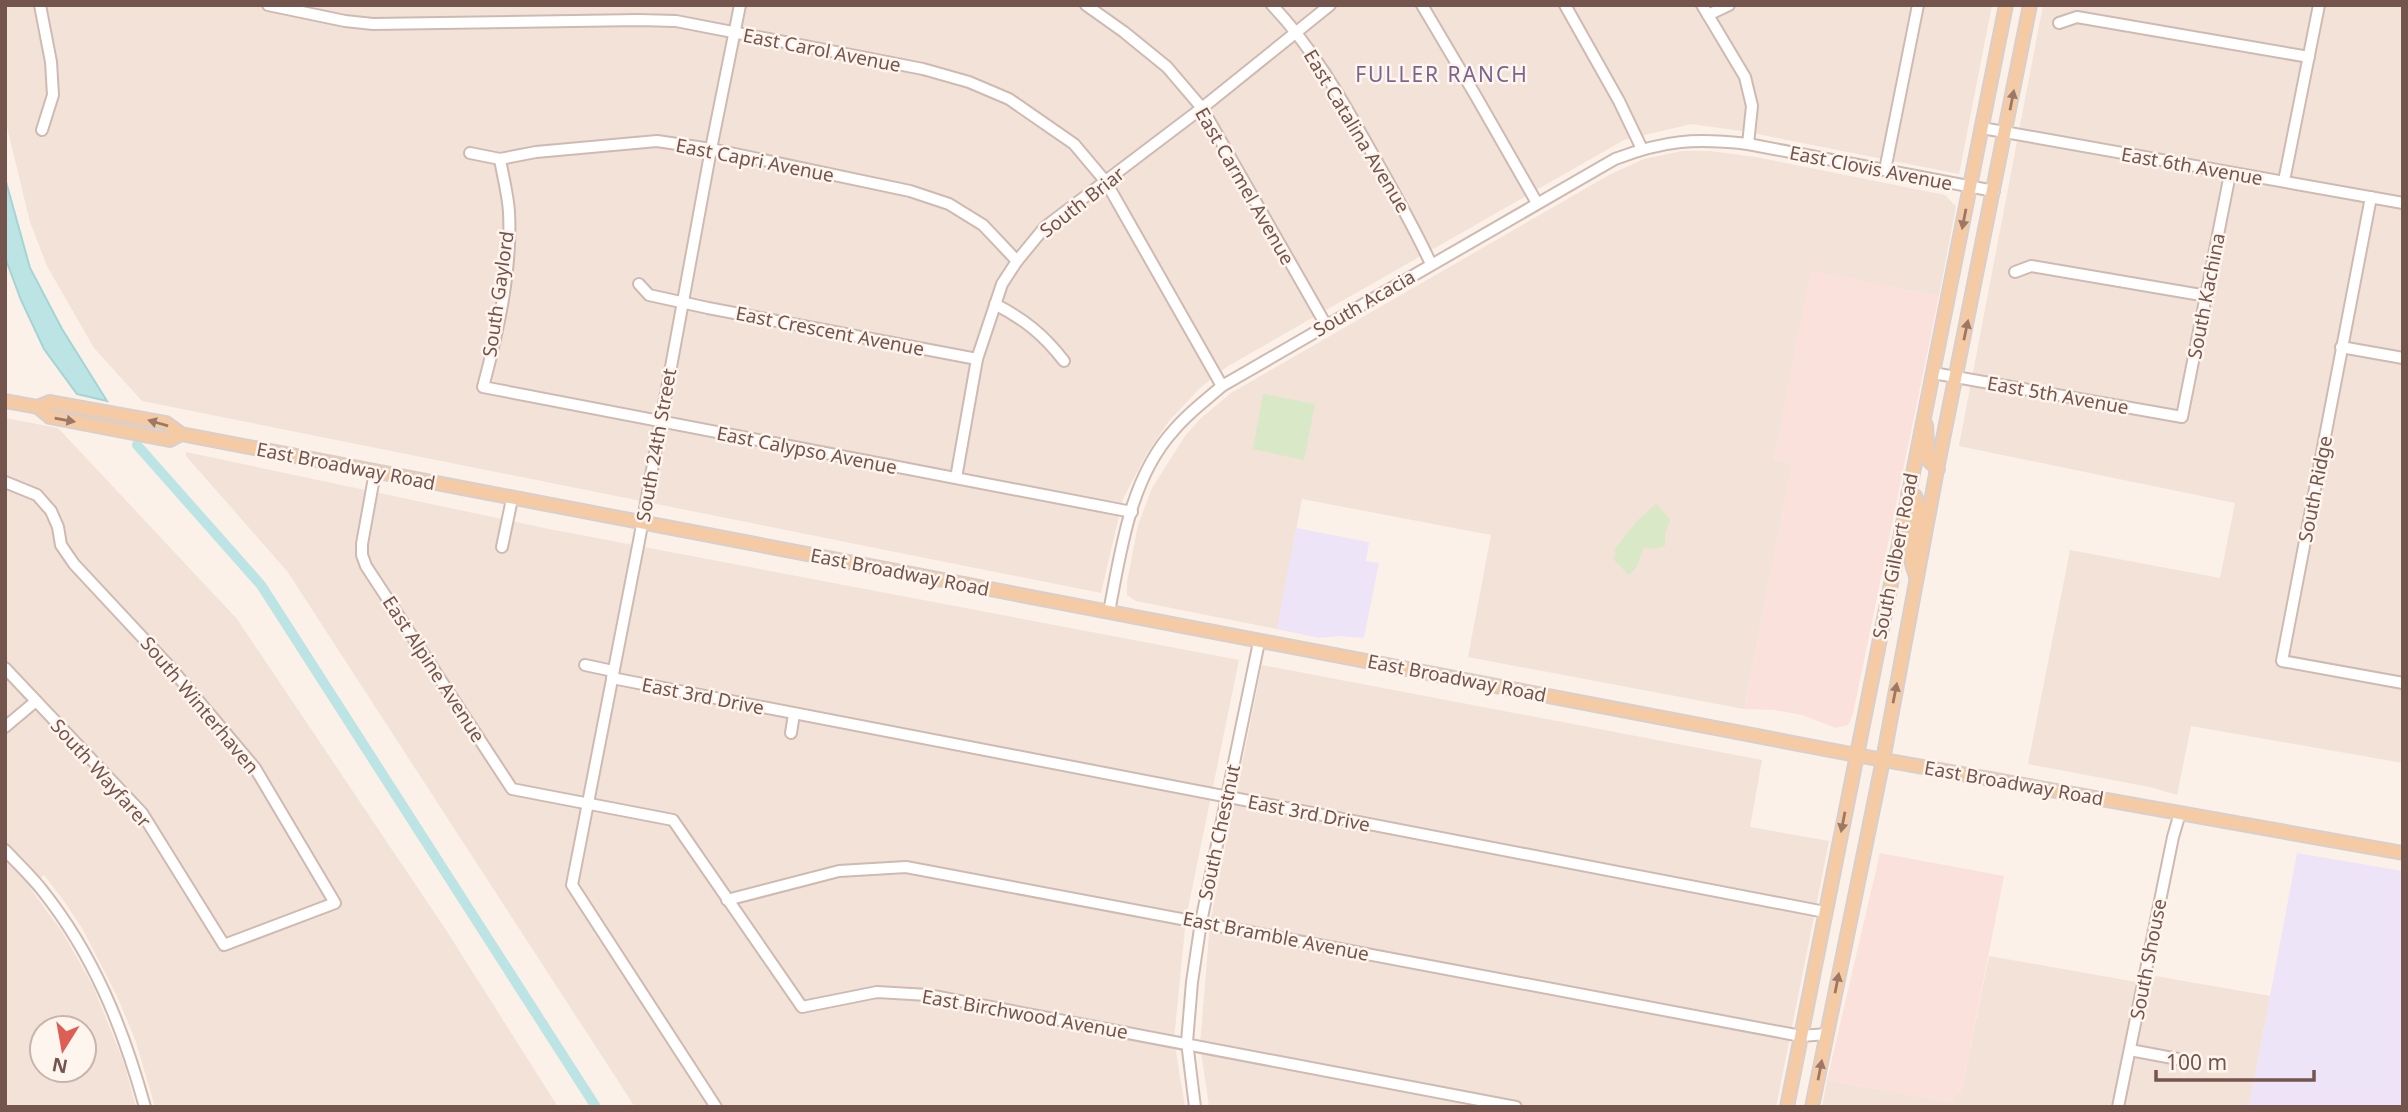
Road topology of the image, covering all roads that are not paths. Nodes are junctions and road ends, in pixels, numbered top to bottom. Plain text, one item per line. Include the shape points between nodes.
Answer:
1 (40, 5) edge
2 (268, 5) edge
3 (740, 5) edge
4 (1086, 5) edge
5 (1272, 5) edge
6 (1330, 5) edge
7 (1422, 5) edge
8 (1565, 5) edge
9 (1729, 5) edge
10 (1918, 5) edge
11 (2006, 5) edge
12 (2031, 5) edge
13 (2319, 5) edge
14 (1705, 10) edge
15 (2059, 23) dead end
16 (1296, 30) junction
17 (735, 33) junction
18 (2309, 57) junction
19 (1202, 108) junction
20 (1982, 128) junction
21 (42, 130) dead end
22 (2005, 132) junction
23 (1748, 144) junction
24 (711, 149) junction
25 (1642, 149) junction
26 (470, 153) dead end
27 (500, 159) junction
28 (1885, 170) junction
29 (2230, 174) junction
30 (2284, 181) junction
31 (1106, 182) junction
32 (1970, 186) junction
33 (1994, 191) junction
34 (2371, 197) junction
35 (2403, 203) edge
36 (1537, 204) junction
37 (1017, 261) junction
38 (1431, 264) junction
39 (2015, 272) dead end
40 (639, 284) dead end
41 (2207, 296) junction
42 (683, 302) junction
43 (995, 304) junction
44 (1326, 325) junction
45 (2342, 347) junction
46 (2403, 358) edge
47 (976, 359) junction
48 (1064, 361) dead end
49 (1933, 373) junction
50 (1956, 376) junction
51 (1222, 386) junction
52 (482, 387) joint
53 (5, 401) edge
54 (38, 407) junction
55 (1924, 415) junction
56 (2182, 417) joint
57 (659, 422) junction
58 (181, 434) junction
59 (1938, 469) junction
60 (375, 472) junction
61 (956, 478) junction
62 (5, 482) edge
63 (1908, 494) junction
64 (512, 499) junction
65 (1132, 512) junction
66 (642, 523) junction
67 (502, 547) dead end
68 (1917, 580) junction
69 (1109, 612) junction
70 (1259, 642) junction
71 (585, 665) dead end
72 (5, 668) edge
73 (613, 675) junction
74 (2403, 683) edge
75 (36, 701) junction
76 (794, 715) junction
77 (5, 727) edge
78 (791, 733) dead end
79 (1856, 755) junction
80 (1883, 760) junction
81 (1226, 797) junction
82 (587, 802) junction
83 (2180, 813) junction
84 (5, 850) edge
85 (2403, 853) edge
86 (727, 900) junction
87 (1825, 912) junction
88 (1201, 922) junction
89 (275, 924) joint
90 (1827, 1034) junction
91 (1801, 1036) junction
92 (1187, 1042) junction
93 (2130, 1050) junction
94 (2178, 1059) dead end
95 (145, 1107) edge
96 (716, 1107) edge
97 (1195, 1107) edge
98 (1516, 1107) edge
99 (1787, 1107) edge
100 (1812, 1107) edge
101 (2118, 1107) edge

1 - 21 street via 52,95
2 - 17 street, East Carol Avenue via 373,24 639,20 676,21
3 - 17 street, South 24th Street
4 - 19 street, East Carmel Avenue via 1167,67
5 - 16 street, East Catalina Avenue
6 - 16 street, South Briar
7 - 36 street
8 - 25 street
9 - 14 street
10 - 28 street
11 - 20 main road, South Gilbert Road
22 -> 12 main road, South Gilbert Road
13 - 18 street
14 - 23 street via 1745,77 1752,106
15 - 18 street via 2077,17
16 - 19 street, South Briar
16 - 38 street, East Catalina Avenue via 1348,111
17 - 24 street, South 24th Street
17 - 31 street, East Carol Avenue via 969,82 1009,99 1074,144
18 - 30 street
19 - 31 street, South Briar
19 - 44 street, East Carmel Avenue
20 - 22 street, East 6th Avenue
20 - 32 main road, South Gilbert Road
22 - 29 street, East 6th Avenue
22 - 33 main road, South Gilbert Road
23 - 25 street, South Acacia via 1691,140
23 - 28 street, East Clovis Avenue
24 - 27 street, East Capri Avenue via 657,141
24 - 37 street, East Capri Avenue via 910,191 949,204 983,225
24 - 42 street, South 24th Street
25 - 36 street, South Acacia via 1615,159
26 - 27 street, East Capri Avenue
27 - 52 street, South Gaylord via 509,211 508,254 495,342
28 - 32 street, East Clovis Avenue
29 - 30 street, East 6th Avenue
29 - 41 street, South Kachina
30 - 34 street, East 6th Avenue
31 - 37 street, South Briar via 1045,227
31 - 51 street, East Carol Avenue
32 - 33 street, East Clovis Avenue
32 -> 49 main road, South Gilbert Road
50 -> 33 main road, South Gilbert Road
34 - 35 street, East 6th Avenue
34 - 45 street, South Ridge
36 - 38 street, South Acacia
37 - 43 street, South Briar
38 - 44 street, South Acacia
39 - 41 street via 2031,266
40 - 42 street, East Crescent Avenue via 649,295
41 - 56 street, South Kachina
42 - 47 street, East Crescent Avenue
42 - 57 street, South 24th Street
43 - 47 street, South Briar
43 - 48 street via 1044,336
44 - 51 street, South Acacia
45 - 46 street
45 - 74 street, South Ridge via 2282,661
47 - 61 street, South Briar
49 - 50 street, East 5th Avenue
49 - 55 main road, South Gilbert Road
50 - 56 street, East 5th Avenue
50 - 59 main road, South Gilbert Road
51 - 65 street, South Acacia via 1173,430 1144,476
52 - 57 street, East Calypso Avenue
53 - 54 main road, East Broadway Road
58 -> 54 main road, East Broadway Road via 166,423 76,406 50,402
54 -> 58 main road, East Broadway Road via 50,417 95,426 170,440
55 - 59 main road via 1928,460
55 - 63 main road, South Gilbert Road
57 - 61 street, East Calypso Avenue
57 - 66 street, South 24th Street
58 - 60 main road, East Broadway Road
59 - 68 main road, South Gilbert Road
60 - 64 main road, East Broadway Road
60 - 82 street, East Alpine Avenue via 362,544 366,566 512,789
61 - 65 street, East Calypso Avenue
62 - 89 street, South Winterhaven via 37,495 51,511 61,545 74,564 255,768 335,903
63 - 68 main road via 1915,496 1919,505 1911,561
63 - 79 main road, South Gilbert Road
64 - 66 main road, East Broadway Road
64 - 67 street
65 - 69 street, South Acacia
66 - 69 main road, East Broadway Road
66 - 73 street, South 24th Street
80 -> 68 main road, South Gilbert Road
69 - 70 main road, East Broadway Road
70 - 79 main road, East Broadway Road
70 - 81 street, South Chestnut
71 - 73 street, East 3rd Drive
72 - 75 street, South Wayfarer
73 - 76 street, East 3rd Drive
73 - 82 street, South 24th Street
75 - 77 street
75 - 89 street, South Wayfarer via 142,813 224,945
76 - 78 street
76 - 81 street, East 3rd Drive
79 - 80 main road, East Broadway Road
79 -> 87 main road, South Gilbert Road
80 - 83 main road, East Broadway Road
90 -> 80 main road, South Gilbert Road
81 - 87 street, East 3rd Drive
81 - 88 street, South Chestnut
82 - 86 street, East Birchwood Avenue via 673,820
82 - 96 street, South 24th Street via 572,886
83 - 85 main road, East Broadway Road
83 - 93 street, South Shouse
84 - 95 street via 41,888 71,930 109,999
86 - 88 street, East Bramble Avenue via 839,871 906,867
86 - 92 street, East Birchwood Avenue via 802,1007 877,992 928,995
87 - 91 main road, South Gilbert Road
88 - 91 street, East Bramble Avenue
88 - 92 street, South Chestnut
90 - 91 street, East Bramble Avenue
100 -> 90 main road, South Gilbert Road
91 - 99 main road, South Gilbert Road
92 - 97 street, South Chestnut
92 - 98 street, East Birchwood Avenue
93 - 94 street
93 - 101 street, South Shouse

